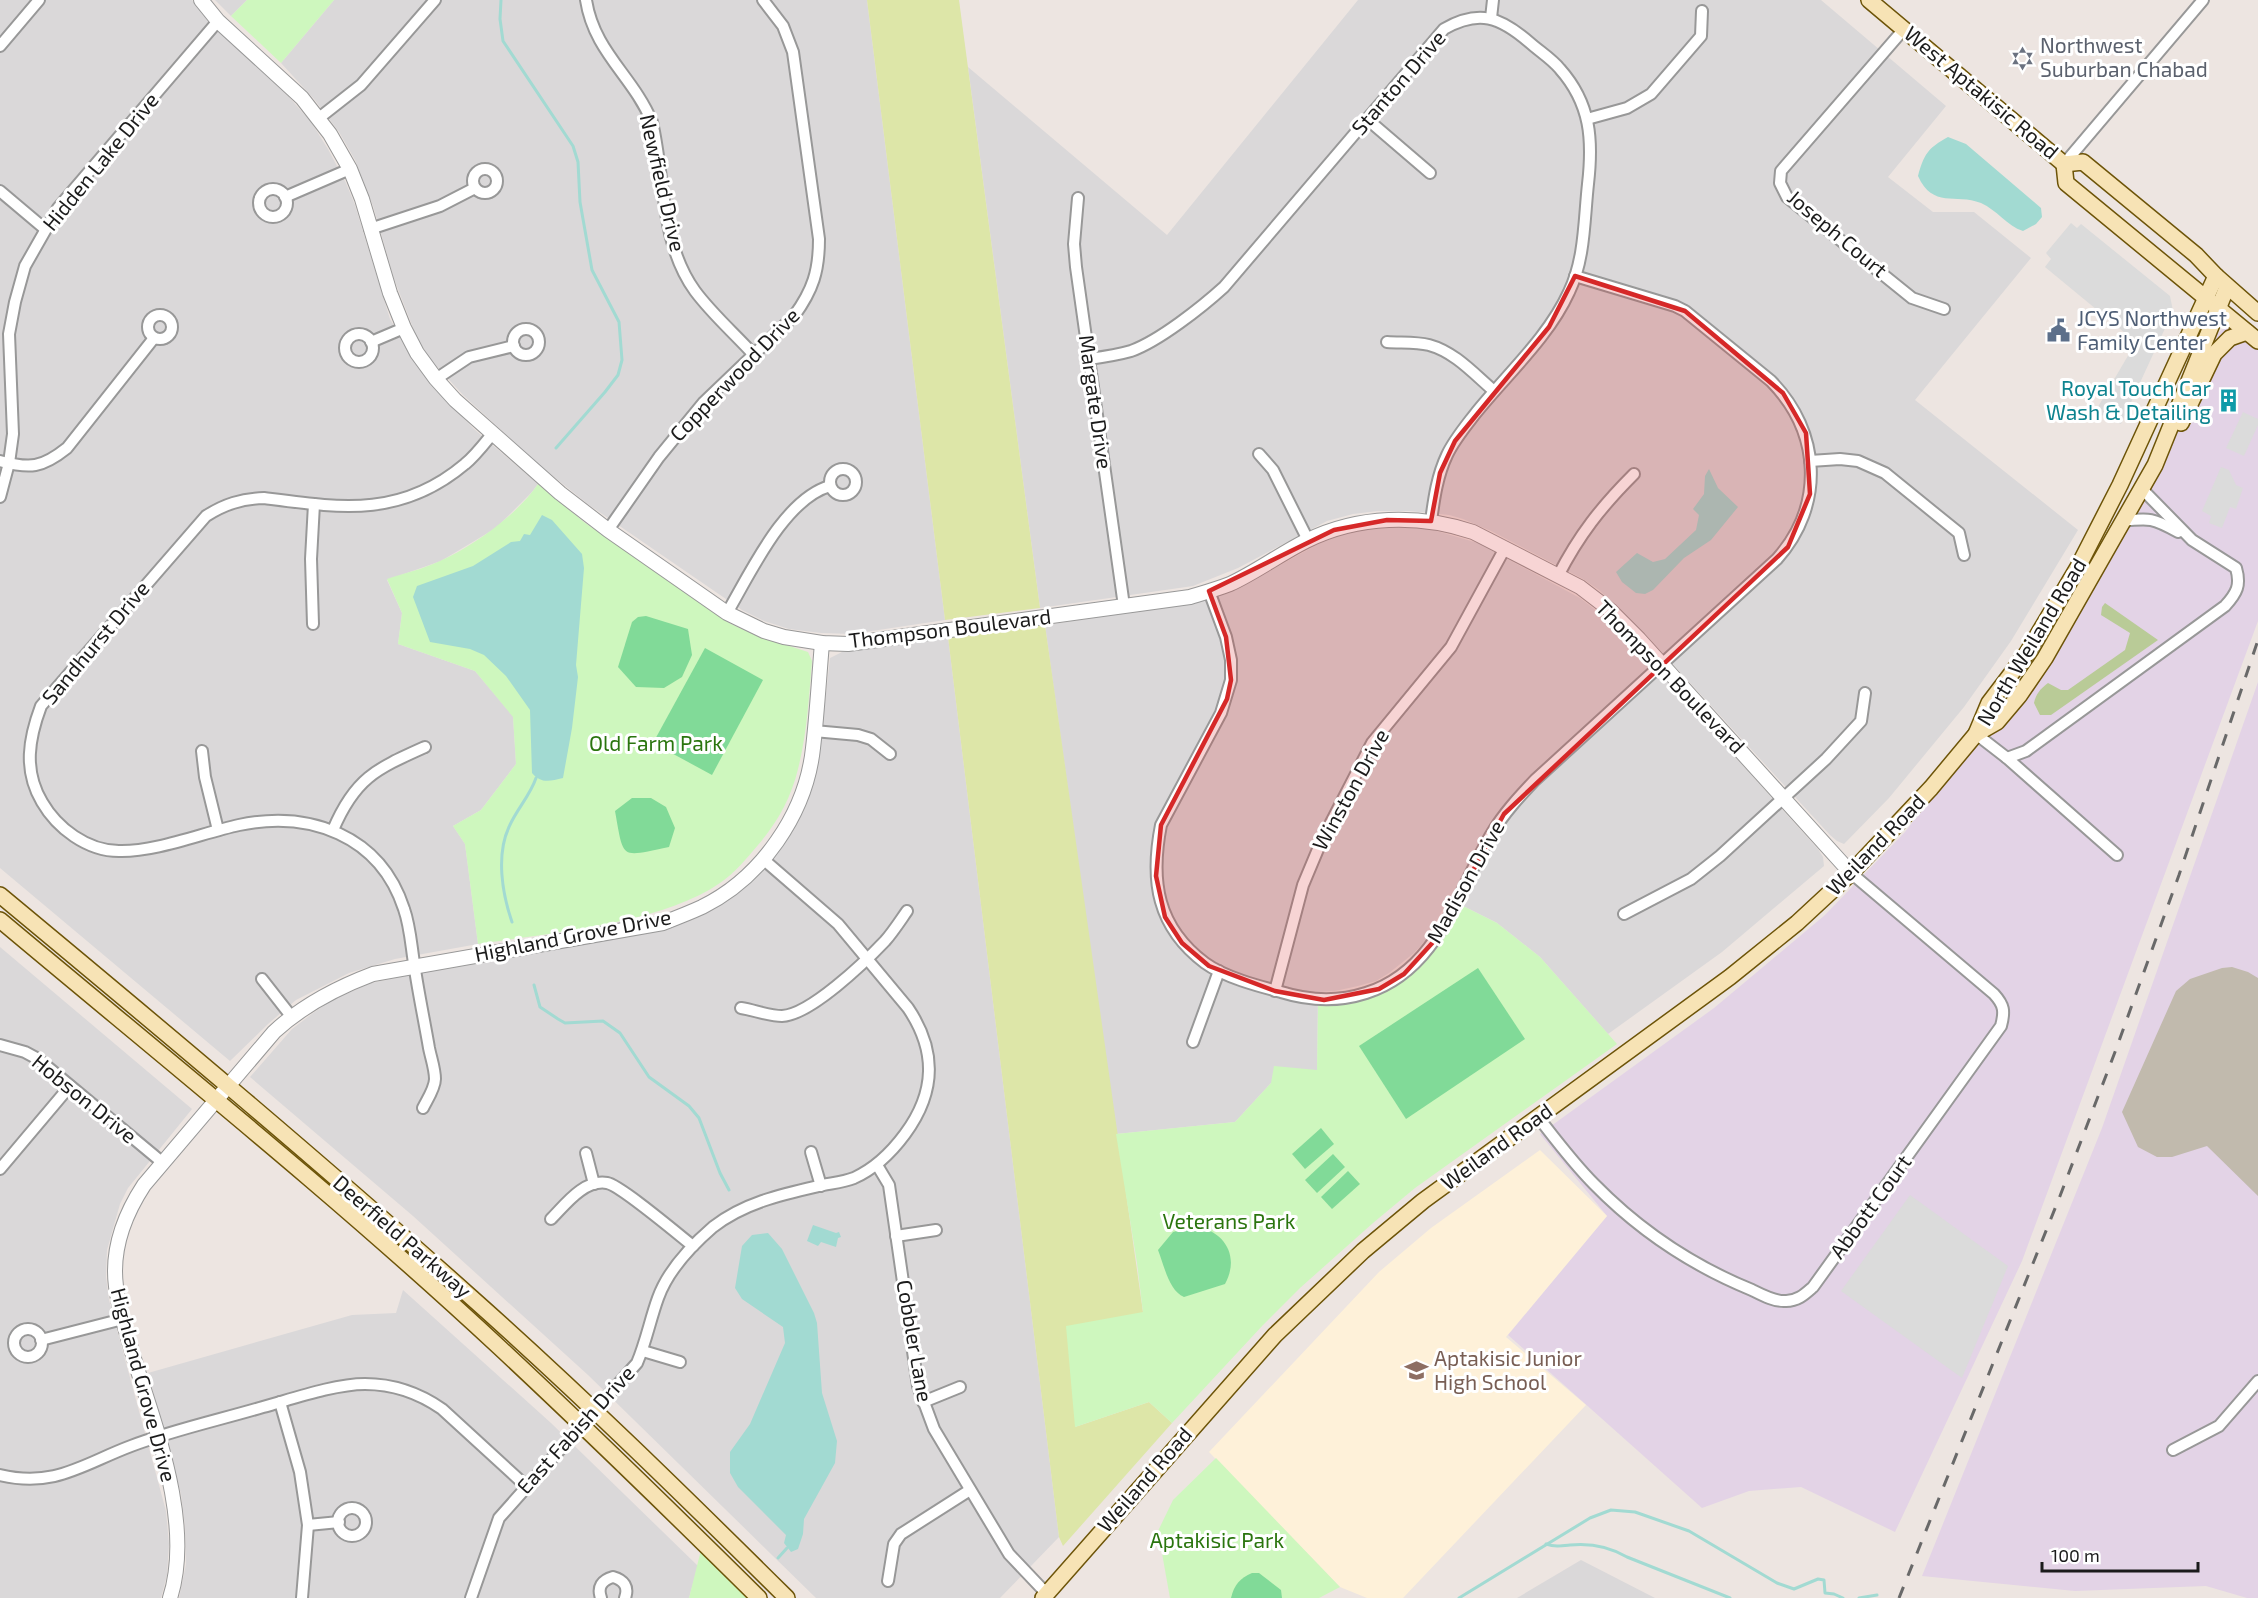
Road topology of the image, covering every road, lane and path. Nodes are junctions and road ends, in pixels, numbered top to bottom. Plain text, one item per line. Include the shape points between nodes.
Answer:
1 (39, 0) edge
2 (201, 0) edge
3 (435, 0) edge
4 (586, 0) edge
5 (763, 0) edge
6 (1493, 0) edge
7 (1869, 0) edge
8 (2203, 0) edge
9 (1702, 11) dead end
10 (1491, 18) junction
11 (218, 21) junction
12 (1904, 29) junction
13 (0, 46) edge
14 (319, 118) junction
15 (1366, 119) junction
16 (1587, 119) junction
17 (2064, 164) junction
18 (350, 169) junction
19 (1430, 173) dead end
20 (475, 188) dead end
21 (0, 191) edge
22 (285, 197) dead end
23 (1078, 198) dead end
24 (45, 229) junction
25 (370, 229) junction
26 (1575, 276) junction
27 (2222, 281) junction
28 (2212, 302) junction
29 (1944, 309) dead end
30 (2258, 314) edge
31 (404, 328) junction
32 (2252, 336) edge
33 (154, 338) dead end
34 (371, 342) dead end
35 (1387, 342) dead end
36 (514, 346) dead end
37 (754, 355) junction
38 (1089, 359) junction
39 (436, 380) junction
40 (1494, 391) junction
41 (493, 433) junction
42 (1259, 454) dead end
43 (1810, 461) junction
44 (5, 462) edge
45 (1634, 474) dead end
46 (830, 486) dead end
47 (2141, 488) junction
48 (0, 497) edge
49 (314, 504) junction
50 (1431, 521) junction
51 (2122, 521) junction
52 (608, 530) junction
53 (1308, 540) junction
54 (2192, 540) junction
55 (1505, 548) junction
56 (1964, 555) dead end
57 (1558, 576) junction
58 (1209, 591) junction
59 (1124, 606) junction
60 (727, 613) junction
61 (313, 624) dead end
62 (822, 643) junction
63 (1662, 664) junction
64 (1864, 693) dead end
65 (814, 731) junction
66 (1976, 734) junction
67 (425, 747) dead end
68 (202, 752) dead end
69 (890, 754) dead end
70 (2007, 758) junction
71 (1784, 798) junction
72 (218, 830) junction
73 (333, 830) junction
74 (2117, 855) dead end
75 (763, 859) junction
76 (1851, 873) junction
77 (0, 895) edge
78 (907, 911) dead end
79 (1624, 914) dead end
80 (0, 920) edge
81 (866, 959) junction
82 (414, 965) junction
83 (1220, 971) junction
84 (262, 980) dead end
85 (1275, 991) junction
86 (741, 1008) dead end
87 (291, 1016) junction
88 (1193, 1042) dead end
89 (0, 1045) edge
90 (70, 1086) junction
91 (226, 1086) junction
92 (214, 1100) junction
93 (423, 1108) dead end
94 (1538, 1117) junction
95 (811, 1152) dead end
96 (586, 1153) dead end
97 (163, 1163) junction
98 (877, 1165) junction
99 (0, 1169) edge
100 (594, 1184) junction
101 (821, 1186) junction
102 (551, 1219) dead end
103 (936, 1230) dead end
104 (896, 1236) junction
105 (693, 1246) junction
106 (123, 1319) junction
107 (41, 1340) dead end
108 (643, 1351) junction
109 (680, 1362) dead end
110 (2258, 1381) edge
111 (960, 1387) dead end
112 (280, 1402) junction
113 (923, 1402) junction
114 (593, 1410) junction
115 (582, 1425) junction
116 (158, 1437) junction
117 (2173, 1450) dead end
118 (0, 1475) edge
119 (526, 1486) junction
120 (970, 1490) junction
121 (339, 1522) dead end
122 (308, 1525) junction
123 (888, 1581) dead end
124 (1044, 1595) edge
125 (170, 1598) edge
126 (302, 1598) edge
127 (471, 1598) edge
128 (602, 1598) edge
129 (625, 1598) edge
130 (759, 1598) edge
131 (787, 1598) edge
132 (1030, 1598) edge

1 - 13 street
2 - 11 street, Thompson Boulevard
3 - 14 street via 361,85
4 - 37 street, Newfield Drive via 600,44 646,107 652,122 669,230 684,274
5 - 37 street, Copperwood Drive via 783,26 796,66 819,262 802,304
6 - 10 street
7 - 12 main road, West Aptakisic Road
8 - 17 street
9 - 16 street via 1701,36 1651,94 1627,108
10 - 15 street, Stanton Drive via 1467,19 1444,29
10 - 16 street via 1515,30 1560,68
11 - 14 street, Thompson Boulevard
11 - 24 street, Hidden Lake Drive via 58,208
12 - 17 main road, West Aptakisic Road
12 - 29 street, Joseph Court via 1781,171 1780,183 1787,197 1912,298
14 - 18 street, Thompson Boulevard
15 - 19 street
15 - 38 street, Stanton Drive via 1224,287 1203,306 1133,350
16 - 26 street via 1592,152 1581,255
17 - 27 main road, West Aptakisic Road via 2083,162
17 - 28 main road, West Aptakisic Road via 2066,183
18 - 22 street
18 - 25 street, Thompson Boulevard
20 - 25 street via 440,206
21 - 24 street
23 - 38 street, Margate Drive via 1074,244
24 - 44 street, Hidden Lake Drive via 25,266 9,334 13,434
25 - 31 street, Thompson Boulevard
26 - 40 street via 1549,327
26 - 43 street, Madison Drive via 1685,311 1783,393 1806,433
27 - 28 main road, North Weiland Road
27 - 30 main road, West Aptakisic Road
28 - 32 main road, West Aptakisic Road
28 - 47 main road, North Weiland Road via 2155,465
28 - 66 main road, North Weiland Road via 2083,556 2026,653 1989,703
31 - 34 street
31 - 39 street, Thompson Boulevard
32 - 47 main road via 2230,338 2214,354 2157,473
33 - 44 street via 67,448 32,467
35 - 40 street via 1440,349
36 - 39 street via 469,357
37 - 52 street, Copperwood Drive via 704,402
38 - 59 street, Margate Drive
39 - 41 street, Thompson Boulevard
40 - 50 street via 1446,457
41 - 49 street, Sandhurst Drive via 466,463 417,495 374,506
41 - 52 street, Thompson Boulevard
42 - 53 street via 1274,470
43 - 56 street via 1858,461 1885,473 1959,533
43 - 63 street, Madison Drive via 1810,494 1788,547
44 - 48 street, Hidden Lake Drive
45 - 57 street via 1592,519
46 - 60 street via 812,493 780,527
47 - 51 main road, North Weiland Road
47 - 54 street
49 - 61 street
49 - 72 street, Sandhurst Drive via 251,498 237,500 206,516 52,692 35,721 28,757 33,782 58,823 82,841 107,850 135,851
50 - 53 street, Thompson Boulevard via 1368,522
50 - 55 street, Thompson Boulevard via 1473,532
51 - 54 street via 2157,520
51 - 66 main road, North Weiland Road via 2032,677 1997,722
52 - 60 street, Thompson Boulevard
53 - 58 street, Thompson Boulevard via 1230,584
54 - 70 street via 2236,568 2239,585 2234,596 2026,751
55 - 57 street, Thompson Boulevard
55 - 85 street, Winston Drive via 1451,647 1372,743 1321,842 1304,885
57 - 63 street, Thompson Boulevard via 1604,604
58 - 59 street, Thompson Boulevard via 1165,602
58 - 83 street, Madison Drive via 1226,637 1232,680 1221,714 1161,825 1156,876 1159,898 1173,932 1194,955
59 - 62 street, Thompson Boulevard via 848,644
60 - 62 street, Thompson Boulevard via 764,631
62 - 65 street, Highland Grove Drive
63 - 71 street, Thompson Boulevard
63 - 85 street, Madison Drive via 1535,780 1504,814 1440,932 1404,974 1380,989 1339,999
64 - 71 street via 1861,721
65 - 69 street via 865,737
65 - 75 street, Highland Grove Drive via 800,799 782,835
66 - 70 street
66 - 76 main road, Weiland Road
67 - 73 street via 365,779 343,808
68 - 72 street
70 - 74 street
71 - 76 street, Thompson Boulevard
71 - 79 street via 1691,879
72 - 73 street, Sandhurst Drive via 267,819 309,822
73 - 82 street, Sandhurst Drive via 366,852 388,878 404,907
75 - 81 street, East Fabish Drive via 838,924
75 - 82 street, Highland Grove Drive via 732,888 703,907 663,923
76 - 94 main road, Weiland Road via 1730,977
76 - 94 street, Abbott Court via 1994,994 2005,1012 2001,1026 1823,1274 1803,1296 1793,1301 1775,1299 1674,1249 1599,1189
77 - 91 main road, Deerfield Parkway
78 - 81 street
80 - 92 main road, Deerfield Parkway
81 - 86 street via 829,993 794,1014 781,1016
81 - 98 street, East Fabish Drive via 917,1021 929,1068 921,1110 896,1147
82 - 87 street, Highland Grove Drive via 352,982
82 - 93 street, Sandhurst Drive via 435,1081
83 - 85 street, Madison Drive
83 - 88 street
84 - 87 street
87 - 91 street, Highland Grove Drive
89 - 90 street, Hobson Drive via 38,1059
90 - 97 street, Hobson Drive
90 - 99 street
91 - 92 street, Highland Grove Drive
91 - 114 main road, Deerfield Parkway via 352,1192
92 - 97 street, Highland Grove Drive
92 - 115 main road, Deerfield Parkway via 437,1291
94 - 124 main road, Weiland Road via 1423,1201 1316,1294
95 - 101 street
96 - 100 street
97 - 106 street, Highland Grove Drive via 144,1185 124,1220 115,1271
98 - 101 street, East Fabish Drive via 852,1178
98 - 104 street, Cobbler Lane via 888,1185
100 - 102 street via 577,1192
100 - 105 street via 608,1182
101 - 105 street, East Fabish Drive via 744,1208
103 - 104 street
104 - 113 street, Cobbler Lane
105 - 108 street, East Fabish Drive via 666,1280
106 - 107 street
106 - 116 street, Highland Grove Drive
108 - 109 street
108 - 114 street, East Fabish Drive via 628,1375
110 - 117 street via 2219,1426
111 - 113 street
112 - 116 street
112 - 119 street via 363,1384 417,1394 442,1409
112 - 122 street via 300,1472
113 - 120 street, Cobbler Lane via 934,1429
114 - 115 street, East Fabish Drive
114 - 131 main road, Deerfield Parkway
115 - 119 street, East Fabish Drive
115 - 130 main road, Deerfield Parkway
116 - 118 street via 63,1475 31,1479
116 - 125 street, Highland Grove Drive via 176,1524 177,1560
119 - 127 street, East Fabish Drive via 500,1518
120 - 123 street via 901,1534 894,1544
120 - 124 street, Cobbler Lane via 1009,1554
121 - 122 street
122 - 126 street
124 - 132 main road
128 - 129 street via 600,1586 613,1577 626,1586

